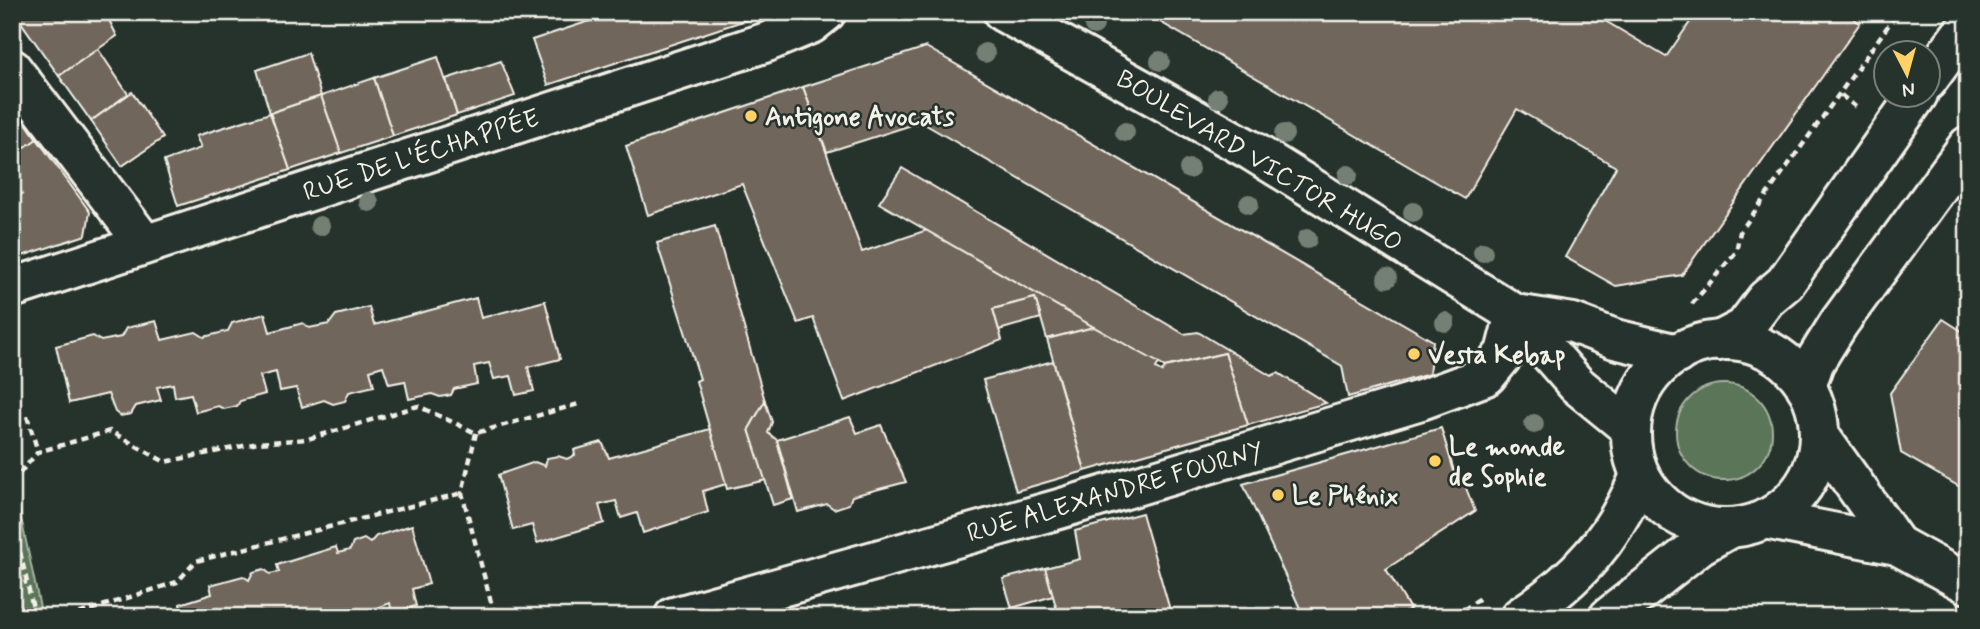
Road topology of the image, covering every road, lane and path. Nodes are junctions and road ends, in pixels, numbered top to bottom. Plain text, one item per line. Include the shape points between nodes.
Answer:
1 (827, 12) edge
2 (1003, 12) edge
3 (1898, 12) edge
4 (1968, 25) edge
5 (1941, 62) edge
6 (12, 69) edge
7 (1841, 95) junction
8 (1847, 99) dead end
9 (1908, 108) edge
10 (1968, 146) edge
11 (144, 243) junction
12 (1736, 252) dead end
13 (12, 288) edge
14 (1515, 314) junction
15 (1719, 341) junction
16 (1676, 354) junction
17 (1806, 387) junction
18 (582, 403) dead end
19 (27, 416) dead end
20 (1631, 429) junction
21 (476, 433) junction
22 (1819, 435) junction
23 (38, 452) junction
24 (1640, 476) junction
25 (12, 482) edge
26 (462, 493) junction
27 (12, 517) edge
28 (1747, 524) junction
29 (1897, 545) junction
30 (27, 582) junction
31 (1968, 584) edge
32 (12, 586) edge
33 (1488, 592) dead end
34 (35, 617) edge
35 (68, 617) edge
36 (495, 617) edge
37 (674, 617) edge
38 (1454, 617) edge
39 (1521, 617) edge
40 (1609, 617) edge

1 - 11 street, RUE DE L'ÉCHAPPÉE via 811,24 767,42
2 - 14 street, BOULEVARD VICTOR HUGO via 1252,151
3 - 7 path
4 - 5 street
6 - 11 street
7 - 8 path
7 - 12 path via 1740,232
9 - 15 street via 1785,283 1744,328
10 - 17 street via 1839,323 1814,363
11 - 13 street, RUE DE L'ÉCHAPPÉE
14 - 16 street, BOULEVARD VICTOR HUGO via 1573,323
14 - 20 street, BOULEVARD VICTOR HUGO via 1577,385
14 - 37 street, RUE ALEXANDRE FOURNY via 1505,353 1486,376 1421,400 1059,509
15 - 16 street
15 - 17 street via 1739,342 1777,357
16 - 20 street via 1649,379
17 - 22 street
18 - 21 path
19 - 23 path
20 - 24 street
21 - 23 path via 418,406 308,439 258,443 165,462 110,431
21 - 26 path
22 - 28 street via 1804,485 1780,510
22 - 29 street
23 - 25 path
24 - 28 street via 1668,510 1708,527
24 - 39 street via 1597,554 1556,594
26 - 35 path via 196,561 177,582
26 - 36 path
27 - 30 path
28 - 29 street
28 - 40 street via 1700,545
29 - 31 street
30 - 32 path
30 - 34 path
33 - 38 path

